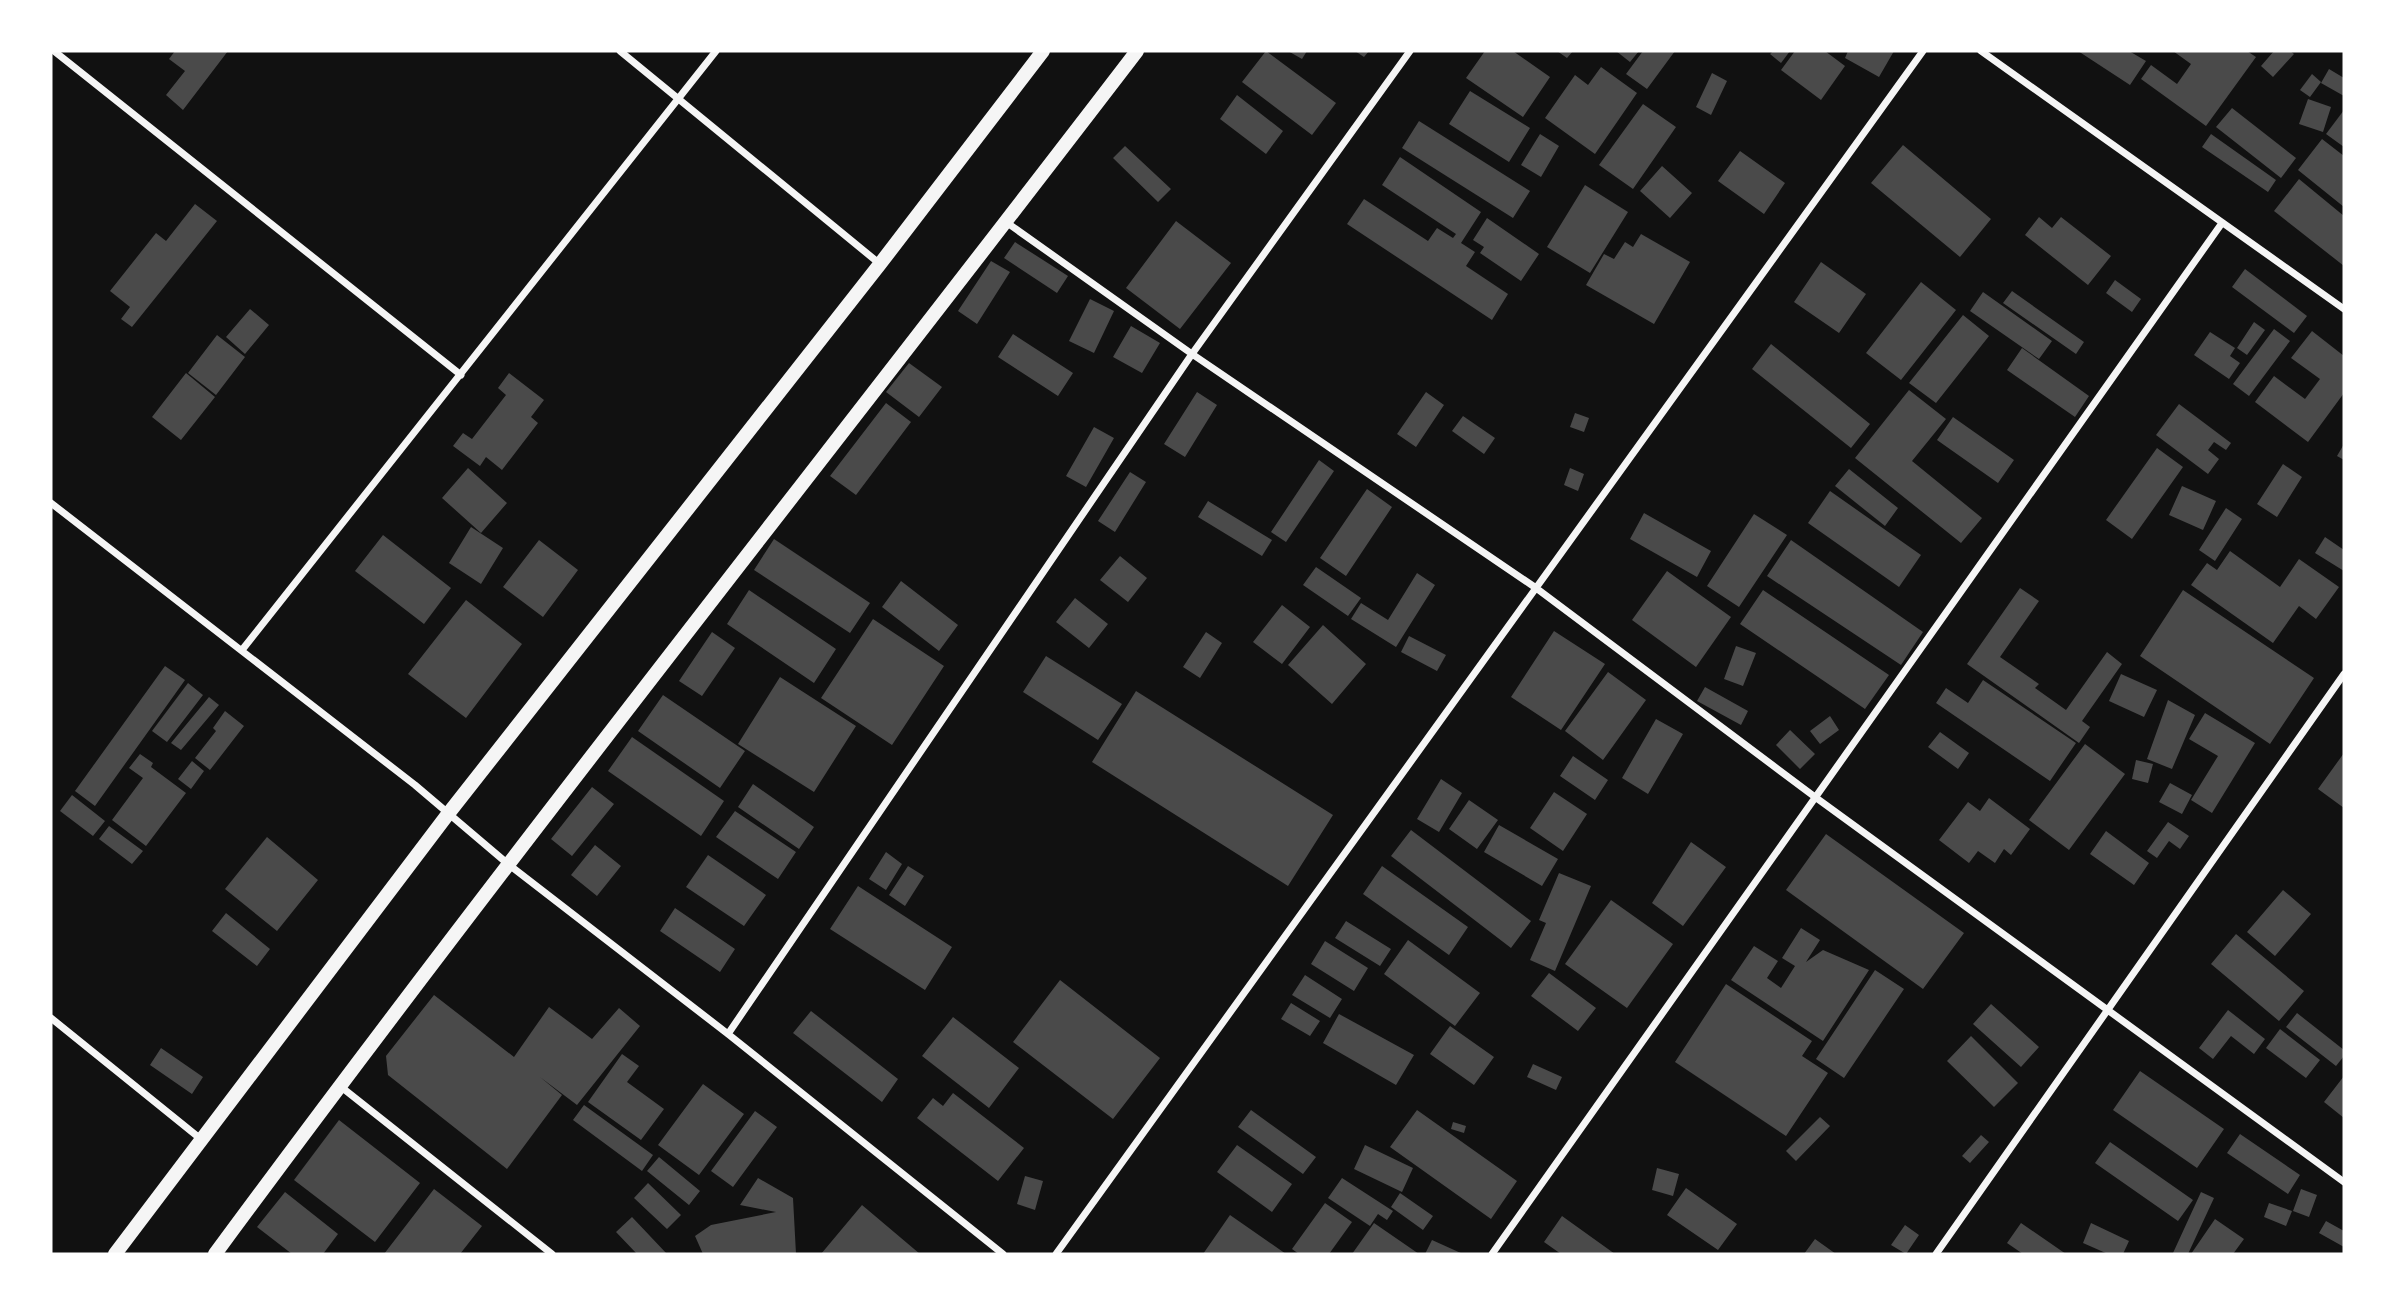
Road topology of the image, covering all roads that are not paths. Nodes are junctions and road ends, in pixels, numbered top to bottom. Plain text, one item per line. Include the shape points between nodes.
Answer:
1 (54, 51) edge
2 (620, 51) edge
3 (716, 51) edge
4 (1043, 51) edge
5 (1137, 51) edge
6 (1410, 51) edge
7 (1923, 51) edge
8 (1981, 51) edge
9 (680, 99) junction
10 (1006, 222) junction
11 (2222, 223) junction
12 (880, 264) junction
13 (2344, 309) edge
14 (1192, 354) junction
15 (460, 375) junction
16 (51, 503) edge
17 (1536, 588) junction
18 (242, 650) junction
19 (2344, 674) edge
20 (1815, 797) junction
21 (448, 814) junction
22 (508, 864) junction
23 (2107, 1010) junction
24 (51, 1018) edge
25 (728, 1034) junction
26 (339, 1085) junction
27 (202, 1140) junction
28 (2344, 1182) edge
29 (115, 1254) edge
30 (215, 1254) edge
31 (552, 1254) edge
32 (1003, 1254) edge
33 (1056, 1254) edge
34 (1492, 1254) edge
35 (1936, 1254) edge

1 - 15 street
2 - 9 street
3 - 9 street
4 - 12 main road
5 - 10 main road
6 - 14 street
7 - 17 street
8 - 11 street
9 - 12 street
9 - 15 street
10 - 14 street
10 - 22 main road
11 - 13 street
11 - 20 street
12 - 21 main road
14 - 17 street
14 - 25 street
15 - 18 street
16 - 18 street
17 - 20 street
17 - 33 street
18 - 21 street
19 - 23 street
20 - 23 street
20 - 34 street
21 - 22 street
21 - 27 main road
22 - 25 street
22 - 26 main road
23 - 28 street
23 - 35 street
24 - 27 street
25 - 32 street
26 - 30 main road
26 - 31 street
27 - 29 main road

